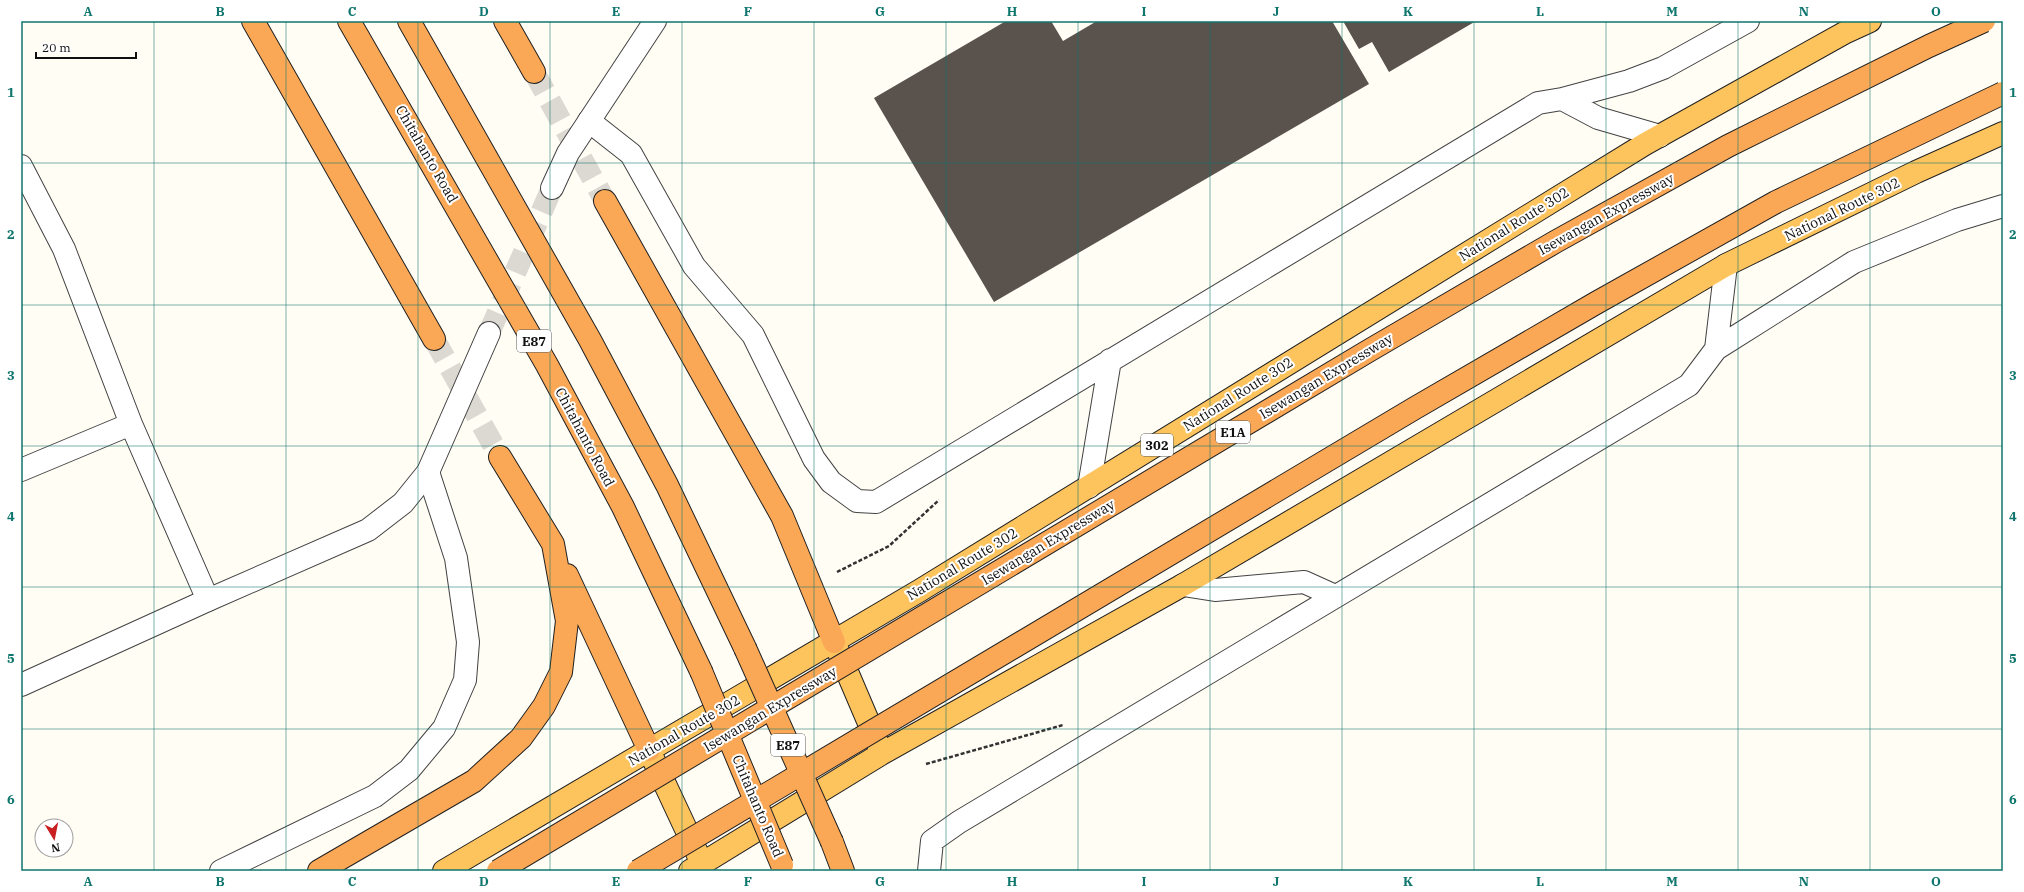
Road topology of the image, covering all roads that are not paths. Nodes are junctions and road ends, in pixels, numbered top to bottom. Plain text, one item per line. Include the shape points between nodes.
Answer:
1 (253, 21) edge
2 (349, 21) edge
3 (409, 21) edge
4 (505, 21) edge
5 (655, 21) edge
6 (1748, 21) edge
7 (1870, 21) edge
8 (1984, 21) edge
9 (534, 72) tunnel mouth
10 (2003, 94) edge
11 (1562, 99) junction
12 (589, 121) junction
13 (2003, 133) edge
14 (1660, 136) junction
15 (21, 166) edge
16 (552, 188) tunnel mouth
17 (605, 201) tunnel mouth
18 (2003, 206) edge
19 (1726, 265) junction
20 (489, 333) tunnel mouth
21 (434, 339) tunnel mouth
22 (1716, 349) junction
23 (1110, 360) junction
24 (131, 424) junction
25 (500, 457) tunnel mouth
26 (21, 470) edge
27 (428, 472) junction
28 (1089, 487) junction
29 (552, 544) junction
30 (1183, 585) junction
31 (1336, 596) junction
32 (208, 600) junction
33 (834, 642) junction
34 (21, 685) edge
35 (649, 750) junction
36 (882, 754) junction
37 (696, 867) edge
38 (784, 868) edge
39 (221, 871) edge
40 (319, 871) edge
41 (444, 871) edge
42 (498, 871) edge
43 (638, 871) edge
44 (843, 871) edge
45 (929, 871) edge

1 - 21 highway
2 - 38 highway, Chitahanto Road / E87, bridge via 547,365 623,507 701,671
3 - 44 highway, E87, bridge via 590,340 667,485 745,648
4 - 9 highway
5 - 12 street
6 - 11 street via 1663,68
7 - 14 highway, National Route 302 / 302
8 - 42 highway, Isewangan Expressway / E1A, bridge via 1728,146 1555,242
10 - 43 highway, bridge via 1776,202 1596,303
11 - 14 street via 1598,118
11 - 23 street via 1538,103
12 - 16 street via 568,153
12 - 23 street via 631,154 694,266 753,335 814,459 831,482 857,501 876,502
13 - 19 highway, National Route 302 via 1916,172
14 - 28 highway, National Route 302 / 302
15 - 24 street via 64,249
17 - 33 highway via 782,516
18 - 22 street via 1957,220 1854,262
19 - 22 street
19 - 30 highway, National Route 302
20 - 27 street
22 - 31 street via 1690,385
23 - 28 street
24 - 26 street
24 - 32 street
25 - 29 highway
27 - 32 street via 403,503 368,530
27 - 39 street via 456,558 468,642 465,680 444,728 409,770 375,796
28 - 33 highway, National Route 302 / 302
29 - 35 highway
29 - 40 highway via 567,620 561,672 531,725 521,738 474,781
30 - 31 street via 1215,590 1304,582
30 - 36 highway, National Route 302
31 - 45 street via 932,841
32 - 34 street
33 - 35 highway, National Route 302 / 302
33 - 36 highway
35 - 37 highway
35 - 41 highway, National Route 302 / 302
36 - 37 highway, National Route 302

